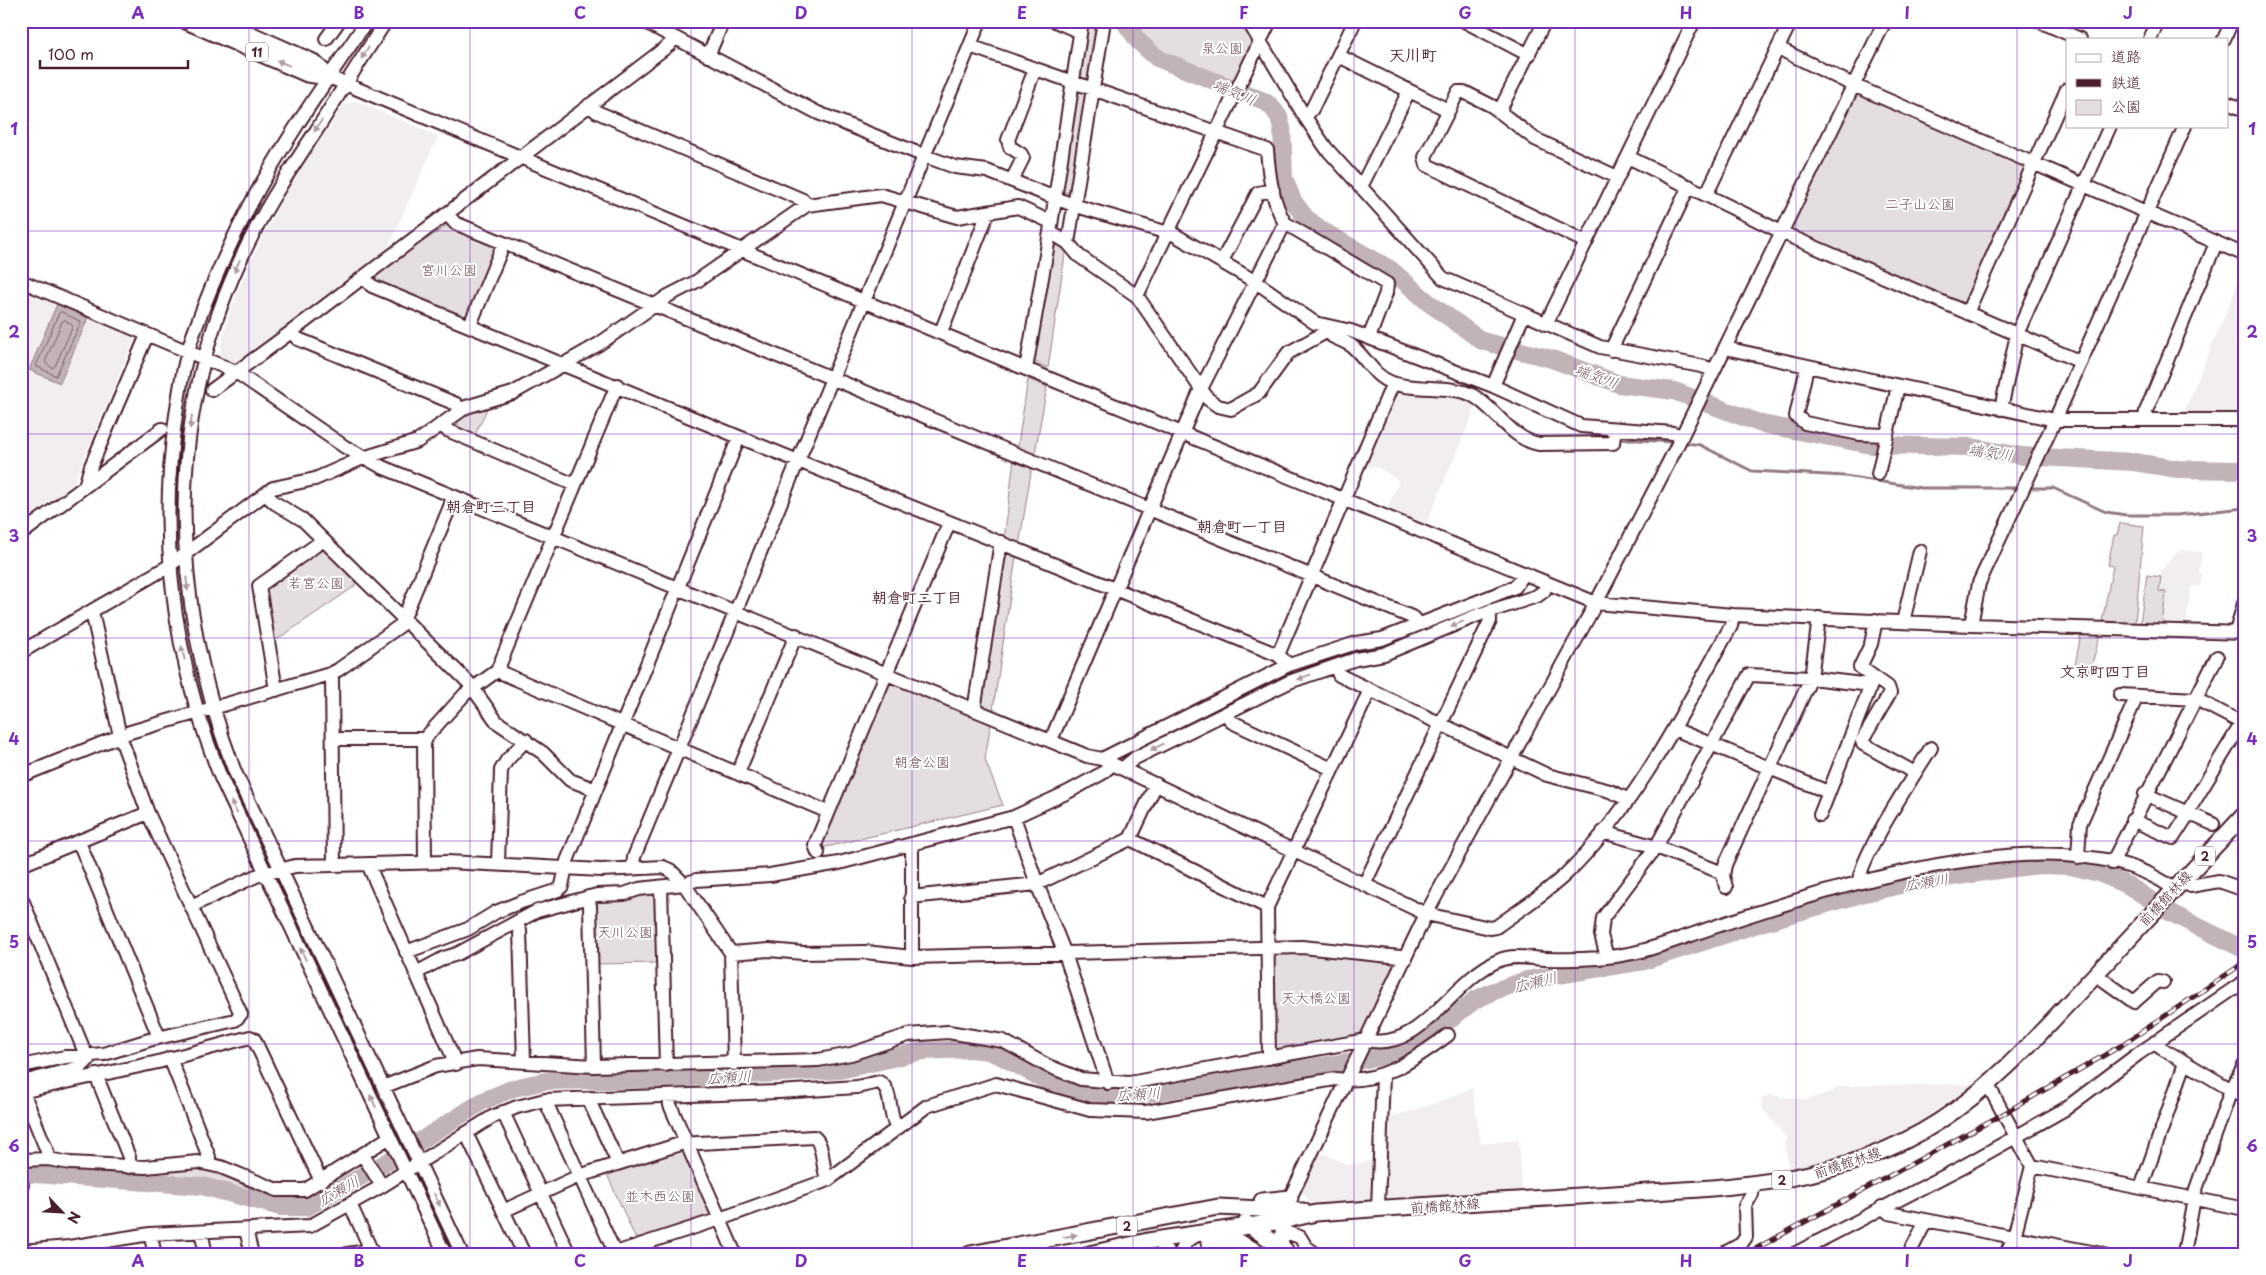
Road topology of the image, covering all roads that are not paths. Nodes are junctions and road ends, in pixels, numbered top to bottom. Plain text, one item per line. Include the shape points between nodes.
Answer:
1 (186, 21) edge
2 (221, 21) edge
3 (340, 21) edge
4 (368, 21) edge
5 (386, 21) edge
6 (643, 21) edge
7 (723, 21) edge
8 (980, 21) edge
9 (1055, 21) edge
10 (1104, 21) edge
11 (1248, 21) edge
12 (1270, 21) edge
13 (1356, 21) edge
14 (1464, 21) edge
15 (1545, 21) edge
16 (1694, 21) edge
17 (1791, 21) edge
18 (1885, 21) edge
19 (2039, 21) edge
20 (2158, 21) edge
21 (2232, 21) edge
22 (1081, 26) edge
23 (2078, 38) edge
24 (2150, 38) edge
25 (2224, 38) edge
26 (326, 39) dead end
27 (674, 39) junction
28 (1260, 42) junction
29 (970, 46) junction
30 (1778, 48) junction
31 (1529, 55) junction
32 (708, 56) junction
33 (1339, 56) junction
34 (1036, 70) junction
35 (329, 78) junction
36 (1072, 82) junction
37 (344, 85) junction
38 (1853, 85) junction
39 (1094, 90) junction
40 (1409, 91) junction
41 (2066, 91) edge
42 (2228, 103) edge
43 (589, 105) junction
44 (1448, 110) junction
45 (2245, 110) edge
46 (1499, 112) junction
47 (1305, 117) junction
48 (2109, 128) edge
49 (2184, 128) edge
50 (1215, 131) junction
51 (925, 156) junction
52 (521, 157) junction
53 (1628, 157) junction
54 (2034, 162) junction
55 (1617, 177) junction
56 (1012, 180) junction
57 (2084, 184) junction
58 (1359, 186) junction
59 (1689, 186) junction
60 (1273, 190) junction
61 (1706, 195) junction
62 (1055, 198) junction
63 (905, 203) junction
64 (1073, 204) junction
65 (807, 205) junction
66 (447, 214) junction
67 (988, 214) junction
68 (2148, 214) junction
69 (1285, 223) junction
70 (1050, 227) junction
71 (1782, 232) junction
72 (1167, 233) junction
73 (1586, 242) junction
74 (1068, 243) junction
75 (2216, 243) junction
76 (504, 244) junction
77 (742, 250) junction
78 (2245, 255) edge
79 (1222, 261) junction
80 (364, 277) junction
81 (21, 281) edge
82 (1256, 282) junction
83 (1137, 296) junction
84 (864, 300) junction
85 (655, 306) junction
86 (1967, 313) junction
87 (1524, 314) junction
88 (1546, 324) junction
89 (470, 325) junction
90 (1331, 327) junction
91 (291, 332) junction
92 (941, 332) junction
93 (2017, 334) junction
94 (147, 335) junction
95 (1343, 336) junction
96 (1369, 338) junction
97 (1726, 348) junction
98 (1611, 350) junction
99 (189, 353) junction
100 (203, 358) junction
101 (2081, 362) junction
102 (564, 364) junction
103 (1807, 367) junction
104 (1026, 369) junction
105 (1714, 370) junction
106 (236, 372) junction
107 (832, 378) junction
108 (1393, 383) junction
109 (617, 386) junction
110 (1493, 386) junction
111 (1898, 386) junction
112 (1201, 389) junction
113 (212, 390) dead end
114 (2002, 409) junction
115 (461, 410) junction
116 (2056, 420) junction
117 (2145, 420) junction
118 (2245, 420) edge
119 (441, 424) junction
120 (162, 429) dead end
121 (1615, 429) junction
122 (1183, 434) junction
123 (1887, 435) junction
124 (1682, 436) junction
125 (740, 438) junction
126 (363, 458) junction
127 (798, 460) junction
128 (1878, 474) dead end
129 (575, 485) junction
130 (85, 486) junction
131 (265, 494) junction
132 (454, 497) junction
133 (1344, 499) junction
134 (1151, 511) junction
135 (949, 523) junction
136 (21, 534) edge
137 (554, 537) junction
138 (322, 541) junction
139 (1001, 542) junction
140 (1920, 551) dead end
141 (184, 553) junction
142 (169, 566) junction
143 (1524, 574) junction
144 (1311, 576) junction
145 (1547, 584) junction
146 (678, 587) junction
147 (1116, 590) junction
148 (2245, 600) edge
149 (1596, 603) junction
150 (735, 611) junction
151 (92, 612) junction
152 (1490, 612) junction
153 (1733, 615) junction
154 (1819, 618) junction
155 (403, 620) junction
156 (1876, 620) junction
157 (1903, 622) junction
158 (1418, 624) junction
159 (1972, 625) junction
160 (2240, 632) edge
161 (796, 635) junction
162 (21, 652) edge
163 (1278, 655) junction
164 (2217, 657) dead end
165 (1289, 665) junction
166 (1336, 666) junction
167 (497, 671) junction
168 (330, 674) junction
169 (886, 675) junction
170 (1811, 678) junction
171 (472, 688) junction
172 (276, 690) junction
173 (1370, 690) junction
174 (2120, 695) dead end
175 (2137, 696) junction
176 (2196, 699) junction
177 (212, 708) junction
178 (974, 710) junction
179 (196, 712) junction
180 (1226, 714) junction
181 (1442, 724) junction
182 (623, 725) junction
183 (1674, 729) junction
184 (120, 736) junction
185 (333, 739) junction
186 (426, 739) junction
187 (526, 740) junction
188 (1051, 740) junction
189 (1712, 745) junction
190 (678, 748) junction
191 (1931, 748) dead end
192 (1512, 759) junction
193 (1112, 764) junction
194 (1770, 768) junction
195 (1332, 769) junction
196 (738, 773) junction
197 (1915, 773) junction
198 (21, 776) edge
199 (1156, 784) junction
200 (596, 790) junction
201 (1828, 792) junction
202 (2145, 794) junction
203 (1627, 799) junction
204 (828, 812) junction
205 (148, 813) junction
206 (2188, 813) junction
207 (2245, 814) edge
208 (1820, 815) dead end
209 (1014, 817) junction
210 (2132, 820) junction
211 (2213, 824) dead end
212 (1603, 832) junction
213 (1130, 839) junction
214 (78, 842) junction
215 (912, 844) junction
216 (1656, 847) junction
217 (1294, 850) junction
218 (818, 853) dead end
219 (2078, 856) junction
220 (425, 862) junction
221 (2112, 863) junction
222 (368, 864) junction
223 (498, 864) junction
224 (21, 865) edge
225 (334, 865) junction
226 (633, 867) junction
227 (564, 868) junction
228 (280, 869) junction
229 (265, 873) junction
230 (1723, 873) junction
231 (1859, 882) junction
232 (684, 884) junction
233 (1037, 884) junction
234 (1364, 885) junction
235 (661, 887) junction
236 (1726, 887) dead end
237 (2173, 890) junction
238 (2245, 890) edge
239 (21, 897) edge
240 (588, 897) junction
241 (911, 897) junction
242 (191, 906) junction
243 (1267, 907) junction
244 (1426, 914) junction
245 (516, 922) junction
246 (1267, 947) junction
247 (406, 952) junction
248 (731, 953) junction
249 (1065, 954) junction
250 (912, 957) junction
251 (1607, 957) junction
252 (1405, 960) junction
253 (416, 973) junction
254 (2095, 974) junction
255 (2245, 981) edge
256 (2163, 982) dead end
257 (1448, 1034) dead end
258 (159, 1038) junction
259 (2155, 1042) junction
260 (1364, 1044) junction
261 (87, 1055) junction
262 (170, 1058) junction
263 (1269, 1058) junction
264 (524, 1062) junction
265 (2185, 1063) junction
266 (456, 1064) junction
267 (734, 1064) junction
268 (2245, 1064) edge
269 (666, 1065) junction
270 (21, 1066) edge
271 (594, 1066) junction
272 (96, 1075) junction
273 (1384, 1076) junction
274 (1348, 1077) junction
275 (1108, 1083) junction
276 (1988, 1085) junction
277 (383, 1087) junction
278 (2231, 1090) junction
279 (22, 1092) edge
280 (669, 1096) junction
281 (591, 1098) junction
282 (2245, 1098) edge
283 (545, 1100) junction
284 (504, 1112) junction
285 (897, 1128) junction
286 (466, 1133) junction
287 (2017, 1136) junction
288 (392, 1141) junction
289 (687, 1143) junction
290 (365, 1158) junction
291 (48, 1159) junction
292 (417, 1159) junction
293 (21, 1160) edge
294 (208, 1163) junction
295 (618, 1163) junction
296 (129, 1166) junction
297 (404, 1166) junction
298 (2032, 1166) junction
299 (579, 1176) junction
300 (828, 1180) junction
301 (321, 1181) junction
302 (379, 1182) junction
303 (1753, 1184) junction
304 (2142, 1188) junction
305 (540, 1193) junction
306 (2194, 1199) junction
307 (350, 1204) junction
308 (1882, 1207) junction
309 (1378, 1208) junction
310 (2245, 1209) edge
311 (503, 1211) junction
312 (1285, 1215) junction
313 (720, 1219) junction
314 (1926, 1220) junction
315 (1147, 1222) junction
316 (1249, 1225) junction
317 (246, 1230) junction
318 (201, 1232) junction
319 (1205, 1233) junction
320 (150, 1234) junction
321 (2014, 1237) junction
322 (1148, 1241) junction
323 (21, 1251) edge
324 (371, 1251) edge
325 (1286, 1252) edge
326 (613, 1253) edge
327 (155, 1254) edge
328 (206, 1254) edge
329 (252, 1254) edge
330 (348, 1254) edge
331 (445, 1254) edge
332 (462, 1254) edge
333 (524, 1254) edge
334 (569, 1254) edge
335 (735, 1254) edge
336 (970, 1254) edge
337 (1090, 1254) edge
338 (1170, 1254) edge
339 (1180, 1254) edge
340 (1248, 1254) edge
341 (1262, 1254) edge
342 (1316, 1254) edge
343 (1723, 1254) edge
344 (1794, 1254) edge
345 (1908, 1254) edge
346 (2006, 1254) edge
347 (2102, 1254) edge
348 (2184, 1254) edge

35 -> 1 main road, 11 via 308,74
2 - 35 main road, 11 via 313,62
3 - 26 street
4 - 35 street
5 -> 37 street
6 - 27 street
7 - 32 street
8 - 29 street
9 - 22 street
10 - 39 street
11 - 28 street
12 - 28 street
13 - 33 street
14 - 31 street
15 - 31 street
16 - 53 street
17 - 30 street
18 - 38 street
19 - 23 street
20 - 24 street
21 - 25 street
22 - 36 street
27 - 32 street
27 - 43 street
28 - 47 street
28 - 50 street
29 - 34 street
29 - 51 street
30 - 38 street
30 - 61 street
31 - 46 street
32 - 51 street via 818,112
33 - 40 street
33 - 47 street
34 - 36 street
34 - 56 street via 1008,140 1010,148 1023,158
35 - 37 street
35 - 99 street via 242,220 219,270
36 - 39 street
36 - 62 street
37 - 52 street
37 -> 100 street via 273,196 248,242
38 - 54 street
38 - 71 street
39 - 50 street
39 - 64 street
40 - 44 street
40 - 58 street
41 - 54 street
42 - 45 street
43 - 52 street
43 - 65 street via 597,112 803,200
44 - 46 street via 1461,91
44 - 73 street via 1425,158 1427,165
46 - 55 street via 1535,139
47 - 58 street via 1326,148
48 - 57 street
49 - 68 street
50 - 60 street via 1267,150
50 - 72 street
51 - 56 street via 955,167 987,171
51 - 63 street
52 - 66 street
52 - 77 street
53 - 55 street
53 - 59 street
54 - 57 street
54 - 86 street
55 - 73 street
56 - 62 street
57 - 68 street
57 - 93 street
58 - 87 street via 1444,278
59 - 61 street
59 - 98 street
60 - 69 street via 1278,212
60 - 79 street via 1258,193
61 - 71 street
62 - 64 street
62 - 70 street
63 - 65 street via 881,195
63 - 67 street via 956,217
63 - 84 street
64 - 72 street
64 - 74 street
65 - 77 street
66 - 76 street via 455,223
66 - 80 street
67 - 70 street via 1022,207
67 - 92 street
68 - 75 street
68 - 101 street
69 - 82 street
69 - 96 street via 1387,284
70 - 74 street
70 - 104 street
71 - 86 street
71 - 97 street
72 - 79 street
72 - 83 street
73 - 88 street
74 - 83 street via 1080,256
75 - 78 street
75 - 117 street via 2146,410
76 - 85 street
76 - 89 street
77 - 84 street
77 - 85 street
79 - 82 street
80 - 89 street via 372,286
80 - 91 street
81 - 94 street
82 - 90 street via 1313,322
82 - 112 street
83 - 112 street
84 - 92 street
84 - 107 street
85 - 102 street
85 - 107 street
86 - 93 street
87 - 88 street
87 - 110 street
88 - 98 street
89 - 102 street
90 - 95 street
90 - 112 street via 1288,353 1259,393 1234,408 1215,404
91 - 106 street
91 - 115 street via 298,339 456,404
92 - 104 street
93 - 101 street
93 - 114 street
94 - 99 street
94 - 130 street
95 - 96 street
95 - 108 street via 1378,375
96 - 110 street
97 - 103 street
97 - 105 street
98 - 105 street
99 - 100 street
99 - 142 street via 170,464
100 - 106 street
100 -> 141 street via 187,449
101 - 116 street
102 - 109 street
102 - 115 street via 513,393
103 - 111 street
103 - 123 street via 1796,416 1798,420 1860,434
104 - 122 street
105 - 124 street
106 - 113 street
106 - 126 street
107 - 127 street
107 - 134 street
108 - 121 street via 1469,394 1508,427 1536,444 1613,443
108 - 133 street
109 - 125 street
109 - 129 street
110 - 121 street via 1581,426
111 - 114 street
111 - 123 street
112 - 122 street
114 - 116 street
115 - 119 street
116 - 117 street
116 - 159 street via 1979,583
117 - 118 street
119 - 126 street via 418,440
119 - 129 street via 447,430
120 - 130 street
121 - 124 street
122 - 133 street
122 - 134 street
123 - 128 street
124 - 149 street
125 - 127 street
125 - 146 street
126 - 131 street via 315,479 277,486
126 - 132 street
127 - 135 street
127 - 150 street
129 - 137 street
130 - 136 street
131 - 138 street via 303,520
131 - 141 street
132 - 137 street
132 - 155 street
133 - 143 street
133 - 144 street
134 - 144 street
134 - 147 street
135 - 139 street
135 - 169 street
137 - 146 street
137 - 167 street
138 - 155 street
138 - 172 street via 260,586
139 - 147 street
139 - 178 street
140 - 157 street
141 - 142 street
141 -> 177 street via 191,612
142 - 151 street
179 -> 142 street via 178,632
143 - 145 street
143 - 158 street via 1515,587
144 - 158 street via 1414,618
144 - 163 street
145 - 149 street
145 - 152 street via 1537,596
146 - 150 street
146 - 182 street
147 - 163 street
147 - 188 street
148 - 160 street
149 - 153 street
149 - 192 street
150 - 161 street
150 - 190 street
151 - 162 street
151 - 184 street
152 -> 166 street via 1384,654
152 - 181 street via 1490,621
153 - 154 street
153 - 183 street via 1731,626
154 - 156 street
154 - 170 street
155 - 168 street via 398,628
155 - 171 street
156 - 157 street
156 - 197 street via 1872,640 1860,667 1888,686 1890,693 1862,741
157 - 159 street
158 - 165 street via 1382,639 1356,643
159 - 160 street
161 - 169 street
161 - 196 street
163 - 165 street
164 - 176 street
165 - 193 street
166 - 173 street via 1338,674
166 -> 180 street via 1289,682
167 - 171 street
167 - 182 street
168 - 172 street
168 - 185 street
169 - 178 street
169 - 204 street
170 - 189 street via 1749,675
170 - 194 street
170 - 201 street via 1871,685
171 - 186 street
171 - 187 street via 497,722
172 - 177 street
173 - 181 street
173 - 195 street
174 - 175 street
175 - 176 street
175 - 219 street via 2080,824
176 - 202 street
176 - 206 street via 2242,723
177 - 179 street
177 - 228 street via 235,772
178 - 188 street
179 - 184 street
229 -> 179 street via 221,778
180 -> 193 street via 1135,758
180 - 195 street via 1232,722
181 - 192 street
181 - 234 street
182 - 190 street
182 - 200 street
183 - 189 street
183 - 203 street
184 - 198 street
184 - 205 street
185 - 186 street
185 - 225 street
186 - 220 street
187 - 200 street via 570,780
187 - 223 street via 501,770
188 - 193 street
189 - 194 street
189 - 216 street
190 - 196 street
190 - 226 street
191 - 197 street
192 - 203 street via 1555,778 1610,791
192 - 244 street
193 - 199 street
193 - 209 street via 1101,774 1068,792
194 - 201 street
194 - 230 street
195 - 217 street
196 - 204 street
197 - 231 street via 1873,847
199 - 213 street
199 - 217 street
200 - 227 street
201 - 208 street
202 - 206 street
202 - 210 street
203 - 212 street
204 - 218 street via 815,845
205 - 214 street
205 - 242 street
206 - 210 street via 2173,838
206 - 211 street
207 - 237 main road, 前橋館林線 / 2
209 - 215 street
209 - 233 street
210 - 221 street
212 - 216 street
212 - 244 street via 1565,874 1496,927
213 - 233 street
213 - 243 street
214 - 224 street
214 - 258 street
215 - 232 street via 839,863 770,875 696,880
215 - 241 street
216 - 230 street
216 - 251 street via 1603,918 1601,935
217 - 234 street
217 - 243 street
219 - 221 street
219 - 231 street via 2006,857 1937,866
220 - 222 street
220 - 223 street
221 - 237 street via 2140,871
222 - 225 street
222 - 247 street
223 - 227 street
225 - 228 street
226 - 227 street via 601,870
226 - 232 street via 663,867
227 - 247 street via 562,886 558,890 496,912 468,929
228 - 229 street
228 - 277 street
229 - 242 street
288 -> 229 street
230 - 236 street
231 - 251 street via 1634,953
232 - 235 street
232 - 248 street
233 - 241 street
233 - 249 street
234 - 244 street
235 - 240 street
235 - 269 street
237 - 238 street via 2219,881
237 - 254 main road, 前橋館林線 / 2
239 - 261 street
240 - 245 street via 538,911
240 - 271 street
241 - 250 street
242 - 258 street via 241,1014 235,1020
243 - 246 street
244 - 252 street
245 - 253 street
245 - 264 street via 520,931
246 - 249 street
246 - 252 street via 1302,947
246 - 263 street
247 - 253 street
248 - 250 street via 769,950 865,952
248 - 267 street
249 - 250 street
249 - 275 street
251 - 260 street via 1583,960 1501,959 1461,986 1428,1020 1405,1036 1387,1043
252 - 260 street
253 - 266 street
254 - 256 street via 2131,1005 2158,981
254 - 276 main road, 前橋館林線 / 2
255 - 259 street
257 - 273 street
258 - 261 street via 108,1053
259 - 265 street
259 - 287 street via 2065,1109
260 - 263 street
260 - 274 street
261 - 270 street
261 - 279 street via 88,1063 81,1067 26,1080 22,1084
262 - 272 street
262 - 294 street via 209,1157
262 - 301 street via 247,1037 254,1039
263 - 275 street via 1143,1082
264 - 266 street via 477,1060
264 - 271 street
265 - 278 street
265 - 304 street
266 - 277 street via 436,1066
267 - 269 street
267 - 275 street via 829,1058 908,1035 948,1032 994,1038 1068,1075
268 - 278 street
269 - 271 street
272 - 279 street
272 - 296 street via 130,1157
273 - 274 street
273 - 309 street
274 - 285 street via 1146,1112 1090,1110 996,1084 931,1104
274 - 312 street
276 - 287 street
276 - 303 main road, 前橋館林線 / 2 via 1936,1123 1879,1152 1816,1174
277 - 292 street
278 - 282 street
278 - 306 street
279 - 291 street
280 - 281 street
280 - 285 street via 827,1090 879,1082 885,1088
280 - 289 street
281 - 283 street
281 - 295 street via 591,1105
283 - 284 street
283 - 299 street
284 - 286 street
284 - 305 street
285 - 300 street
286 - 292 street
286 - 311 street
287 - 298 street
287 - 308 street
288 - 290 street
288 - 297 street
289 - 295 street
289 - 300 street via 814,1137
289 - 313 street
290 - 301 street
290 - 302 street
291 - 293 street
291 - 296 street
292 - 297 street
292 -> 332 street
294 - 296 street
294 - 301 street via 287,1191 305,1190
295 - 299 street
297 - 302 street
297 - 331 street
298 - 304 street
298 - 321 street
299 - 305 street
299 - 326 street
300 - 313 street
302 - 307 street
303 - 309 main road, 前橋館林線 / 2
303 - 343 street via 1745,1206 1746,1237 1741,1244
304 - 306 street
305 - 311 street
305 - 334 street
306 - 310 street
306 - 348 street
307 - 317 street via 310,1226
307 - 324 street
308 - 314 street via 1889,1213
308 - 344 street
309 - 312 main road, 前橋館林線 / 2
311 - 333 street
312 - 315 main road, 前橋館林線 / 2 via 1218,1207
312 - 316 main road, 前橋館林線 / 2
312 - 325 street
312 - 342 street via 1306,1247
313 - 326 street
313 - 335 street
314 - 321 street
314 - 345 street
315 - 316 main road via 1220,1214
336 -> 315 main road, 前橋館林線 / 2
316 - 319 main road, 前橋館林線 / 2
316 - 325 main road
317 - 318 street
317 - 329 street
318 - 320 street
318 - 328 street
319 - 322 main road, 前橋館林線 / 2
319 - 339 street via 1186,1242
319 - 340 street via 1208,1245
319 - 341 main road via 1226,1236
320 - 323 street
320 - 327 street
321 - 346 street
321 - 347 street
322 - 337 main road, 前橋館林線 / 2
322 - 338 street via 1159,1243
324 - 330 street

